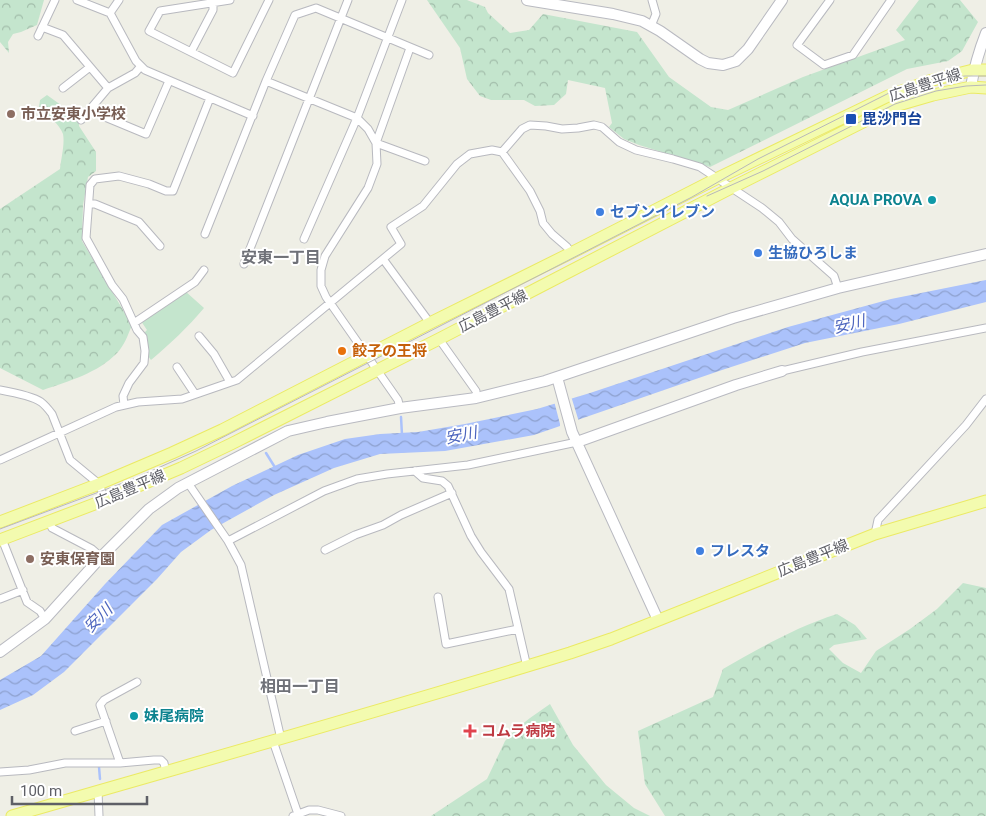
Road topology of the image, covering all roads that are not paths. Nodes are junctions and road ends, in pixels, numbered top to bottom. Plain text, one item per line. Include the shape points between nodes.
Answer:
1 (54, 0) edge
2 (77, 0) edge
3 (119, 0) edge
4 (230, 0) edge
5 (270, 0) edge
6 (348, 0) edge
7 (402, 0) edge
8 (527, 0) edge
9 (652, 0) edge
10 (782, 0) edge
11 (830, 0) edge
12 (892, 0) edge
13 (213, 3) junction
14 (110, 13) junction
15 (341, 19) junction
16 (651, 26) junction
17 (42, 27) junction
18 (986, 33) edge
19 (38, 36) dead end
20 (388, 38) junction
21 (410, 48) junction
22 (191, 52) junction
23 (430, 55) dead end
24 (141, 66) junction
25 (90, 67) junction
26 (973, 70) junction
27 (986, 70) edge
28 (169, 81) junction
29 (266, 81) junction
30 (971, 87) junction
31 (63, 88) dead end
32 (108, 88) junction
33 (986, 88) edge
34 (210, 98) junction
35 (308, 98) junction
36 (91, 108) junction
37 (253, 116) junction
38 (357, 118) junction
39 (81, 120) dead end
40 (376, 143) junction
41 (502, 152) junction
42 (425, 160) dead end
43 (716, 179) junction
44 (732, 188) junction
45 (89, 204) junction
46 (205, 234) dead end
47 (304, 238) dead end
48 (160, 246) dead end
49 (986, 250) edge
50 (571, 253) junction
51 (981, 255) edge
52 (383, 259) junction
53 (244, 264) dead end
54 (204, 270) dead end
55 (838, 288) junction
56 (330, 303) junction
57 (134, 323) junction
58 (430, 323) junction
59 (986, 328) edge
60 (200, 336) dead end
61 (439, 339) junction
62 (367, 356) junction
63 (177, 367) dead end
64 (377, 370) junction
65 (782, 371) joint
66 (558, 380) junction
67 (230, 382) junction
68 (0, 390) edge
69 (195, 394) junction
70 (476, 398) junction
71 (986, 399) edge
72 (124, 405) junction
73 (400, 408) junction
74 (59, 434) junction
75 (576, 439) junction
76 (0, 460) edge
77 (415, 471) junction
78 (99, 484) junction
79 (190, 486) junction
80 (452, 493) junction
81 (105, 500) junction
82 (986, 500) edge
83 (0, 522) edge
84 (48, 522) junction
85 (875, 534) junction
86 (1, 539) edge
87 (228, 540) junction
88 (325, 550) dead end
89 (101, 557) junction
90 (23, 590) junction
91 (438, 597) dead end
92 (0, 599) edge
93 (45, 619) junction
94 (658, 620) junction
95 (518, 629) junction
96 (0, 652) edge
97 (527, 667) junction
98 (137, 682) dead end
99 (106, 721) junction
100 (75, 731) dead end
101 (277, 740) junction
102 (120, 763) junction
103 (0, 772) edge
104 (166, 772) junction
105 (98, 791) junction
106 (296, 815) edge
107 (12, 816) edge
108 (99, 816) edge
109 (341, 816) edge

1 - 17 street
2 - 14 street
3 - 14 street
4 - 13 street
5 - 22 street via 233,73
6 - 15 street
7 - 20 street
8 - 16 street via 613,14
9 - 16 street via 656,14
10 - 16 street via 748,49 736,61 722,66 700,59
11 - 12 street via 797,45 824,65 853,55
13 - 22 street via 213,10
13 - 22 street via 160,11 149,32
14 - 24 street
15 - 20 street
15 - 29 street via 316,8 295,15
15 - 35 street
17 - 19 street
17 - 25 street via 63,35
18 - 26 street
20 - 21 street
20 - 38 street
21 - 23 street
21 - 40 street
24 - 28 street
24 - 32 street
25 - 31 street
25 - 32 street
26 - 27 main road, 広島豊平線
26 - 30 street
26 - 43 main road, 広島豊平線 via 888,96
28 - 34 street
28 - 36 street via 146,134 105,118
29 - 35 street
29 - 37 street
30 - 33 main road, 広島豊平線
30 - 44 main road, 広島豊平線 via 895,106
32 - 36 street
34 - 37 street
34 - 45 street via 173,191 119,176 95,179 90,185
35 - 38 street
35 - 53 street
36 - 39 street
37 - 46 street
38 - 40 street
38 - 47 street
40 - 42 street
40 - 56 street via 377,164 368,188 325,256 321,286
41 - 43 street via 522,129 530,125 562,129 594,125 636,150 700,167
41 - 50 street via 530,191 543,223
41 - 52 street via 492,150 470,154 457,164 423,206 391,228 401,244
43 - 44 street
43 - 50 main road, 広島豊平線
44 - 55 street via 779,222 792,239 834,276
44 - 61 main road, 広島豊平線
45 - 48 street via 139,222
45 - 57 street via 86,238
49 - 51 street
50 - 58 main road, 広島豊平線
51 - 55 street
52 - 56 street
52 - 58 street
54 - 57 street via 195,282
55 - 66 street via 733,318
56 - 62 street
56 - 67 street via 237,380
57 - 72 street via 143,337 144,363 129,382
58 - 62 main road, 広島豊平線
59 - 65 street
60 - 67 street
61 - 64 main road, 広島豊平線
61 - 70 street via 476,391
62 - 64 street
62 - 78 main road, 広島豊平線 via 222,430
63 - 69 street
64 - 73 street
64 - 81 main road, 広島豊平線 via 181,468
65 - 75 street
66 - 70 street
66 - 75 street
67 - 69 street
68 - 74 street via 41,402 52,414
69 - 72 street via 182,399
70 - 73 street
71 - 85 street via 878,520
72 - 74 street
73 - 79 street via 288,431
74 - 76 street
74 - 78 street via 70,460
75 - 77 street via 468,465
75 - 94 street
77 - 80 street via 423,478 442,481
77 - 87 street via 357,479 324,490
78 - 81 street
78 - 83 main road, 広島豊平線
79 - 87 street
79 - 89 street via 178,488 149,509
80 - 88 street
80 - 95 street via 481,552 509,589
81 - 84 main road, 広島豊平線
82 - 85 main road, 広島豊平線
84 - 86 main road, 広島豊平線
84 - 89 street via 52,528
85 - 94 main road, 広島豊平線
86 - 90 street
87 - 101 street via 241,566
89 - 93 street
90 - 92 street
90 - 93 street via 27,602
91 - 95 street via 446,644
93 - 96 street
94 - 97 main road, 広島豊平線
95 - 97 street
97 - 101 main road, 広島豊平線
98 - 99 street via 100,705
99 - 100 street
99 - 102 street
101 - 104 main road, 広島豊平線
101 - 106 street
102 - 103 street via 66,763
102 - 104 street via 160,760
104 - 105 main road, 広島豊平線
105 - 107 main road, 広島豊平線
105 - 108 street
106 - 109 street via 318,810

